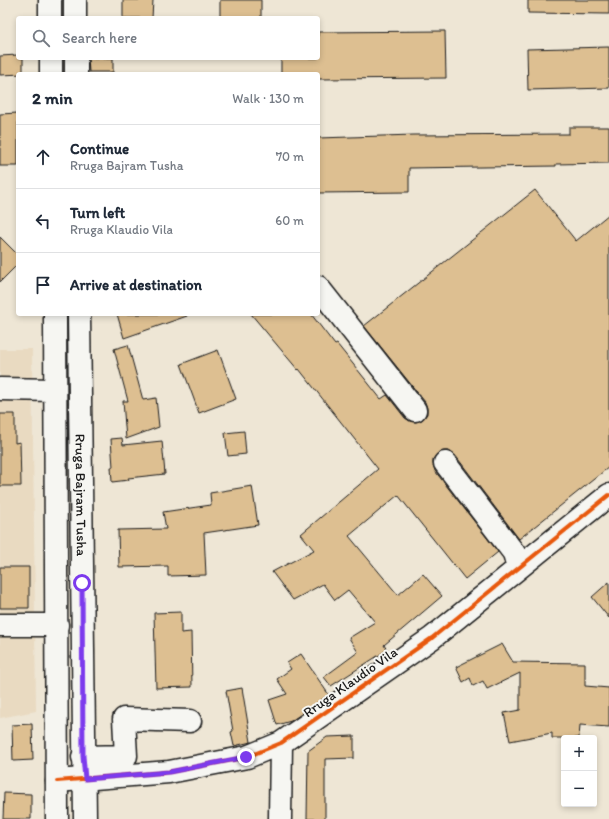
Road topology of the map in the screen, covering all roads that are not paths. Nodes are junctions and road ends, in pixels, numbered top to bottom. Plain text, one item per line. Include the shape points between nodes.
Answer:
1 (50, 0) edge
2 (75, 0) edge
3 (50, 16) edge
4 (75, 16) edge
5 (51, 60) edge
6 (76, 60) edge
7 (51, 72) edge
8 (76, 72) edge
9 (320, 290) edge
10 (55, 316) edge
11 (78, 316) edge
12 (0, 389) edge
13 (55, 390) junction
14 (415, 410) dead end
15 (445, 463) dead end
16 (609, 495) edge
17 (518, 568) junction
18 (0, 625) edge
19 (57, 625) junction
20 (190, 721) dead end
21 (281, 743) junction
22 (83, 756) junction
23 (85, 779) junction
24 (57, 780) junction
25 (57, 819) edge
26 (85, 819) edge
27 (280, 819) edge

1 - 3 main road
2 - 4 main road
5 - 7 main road
6 - 8 main road
9 - 14 main road
10 - 13 main road, Rruga Bajram Tusha
11 - 22 main road, Rruga Bajram Tusha
12 - 13 main road
13 - 19 main road, Rruga Bajram Tusha
15 - 17 main road via 514,553
16 - 17 main road, Rruga Klaudio Vila
17 - 21 main road, Rruga Klaudio Vila via 432,638
18 - 19 main road
19 - 24 main road, Rruga Bajram Tusha
20 - 22 main road via 124,719 126,756
21 - 23 main road, Rruga Klaudio Vila via 246,757 169,772
21 - 27 main road
22 - 23 main road, Rruga Bajram Tusha
23 - 24 main road, Rruga Klaudio Vila
23 - 26 main road, Rruga Bajram Tusha
24 - 25 main road, Rruga Bajram Tusha

